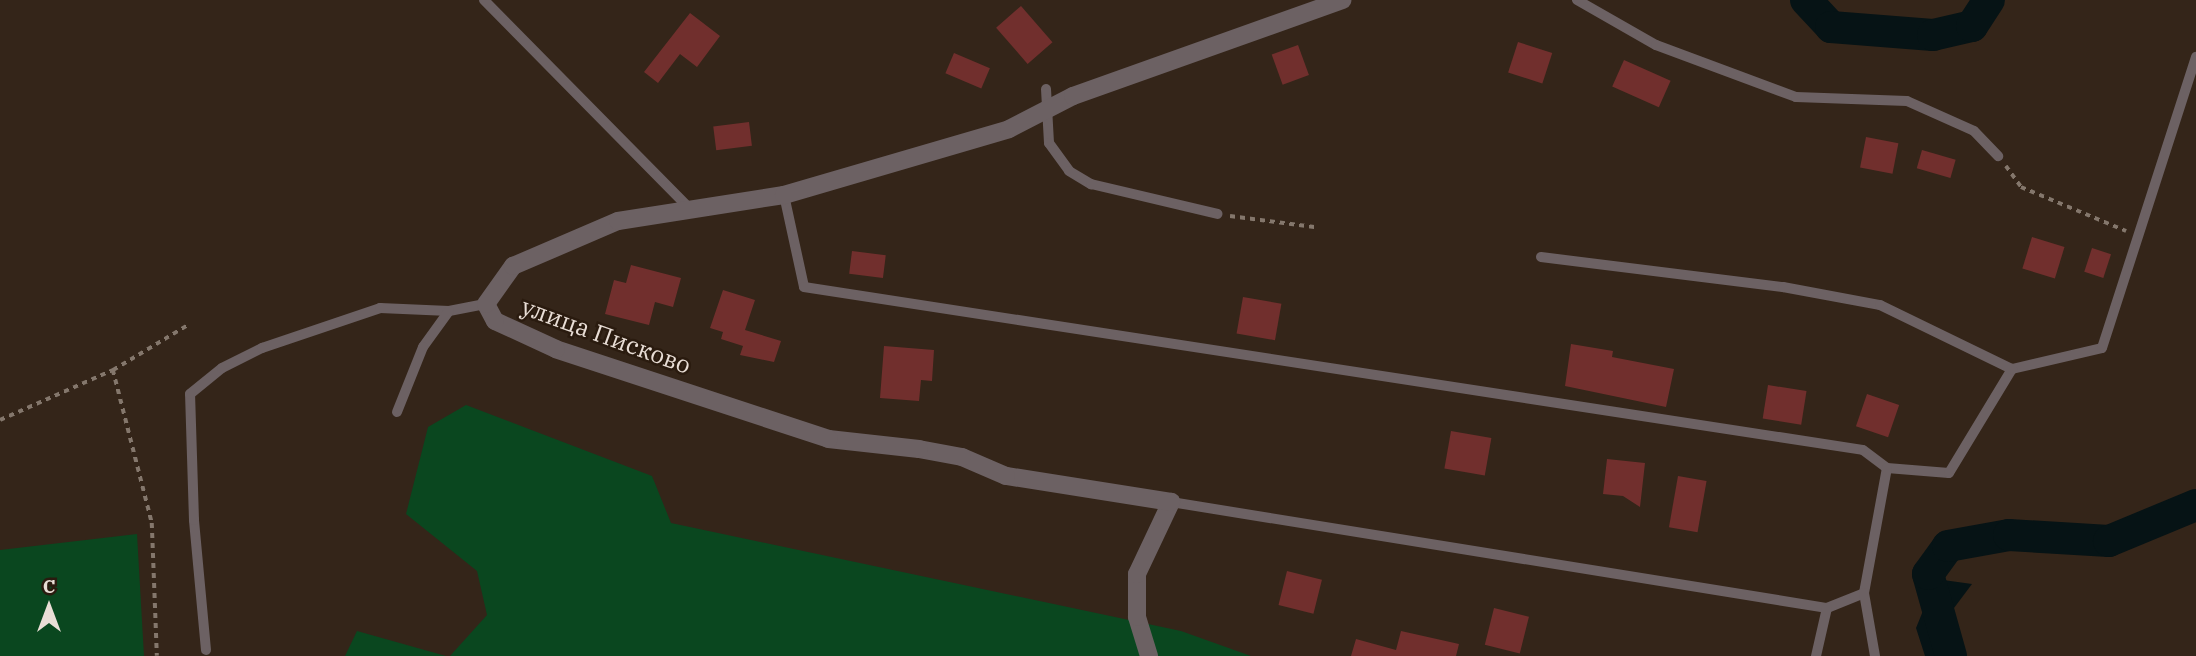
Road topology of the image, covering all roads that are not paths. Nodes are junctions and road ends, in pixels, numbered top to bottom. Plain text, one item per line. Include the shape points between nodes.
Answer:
1 (484, 0) edge
2 (1342, 0) edge
3 (1577, 0) edge
4 (2196, 57) edge
5 (1046, 89) dead end
6 (1050, 108) junction
7 (1998, 156) road end
8 (784, 195) junction
9 (692, 211) junction
10 (1218, 214) road end
11 (1541, 257) dead end
12 (485, 304) junction
13 (449, 311) junction
14 (2012, 369) junction
15 (397, 412) dead end
16 (1887, 468) junction
17 (1171, 502) junction
18 (1864, 593) junction
19 (1827, 608) junction
20 (206, 650) dead end
21 (1149, 656) edge
22 (1816, 656) edge
23 (1875, 656) edge

1 - 9 lane
2 - 6 street, улица Писково
3 - 7 lane via 1656,45 1796,97 1907,101 1974,131
4 - 14 lane via 2102,348
5 - 6 lane
6 - 8 street, улица Писково via 1009,129
6 - 10 lane via 1049,144 1069,171 1091,184
8 - 9 street, улица Писково
8 - 16 lane via 804,286 1863,450
9 - 12 street, улица Писково via 618,221 513,266
11 - 14 lane via 1783,286 1880,305
12 - 13 lane
12 - 17 street, улица Писково via 495,321 556,349 829,439 919,449 961,457 1006,476
13 - 15 lane via 423,347
13 - 20 lane via 380,308 262,348 222,368 190,394 194,520
14 - 16 lane via 1949,473
16 - 18 lane
17 - 19 lane
17 - 21 street via 1137,573 1137,617
18 - 19 lane
18 - 23 lane
19 - 22 lane

